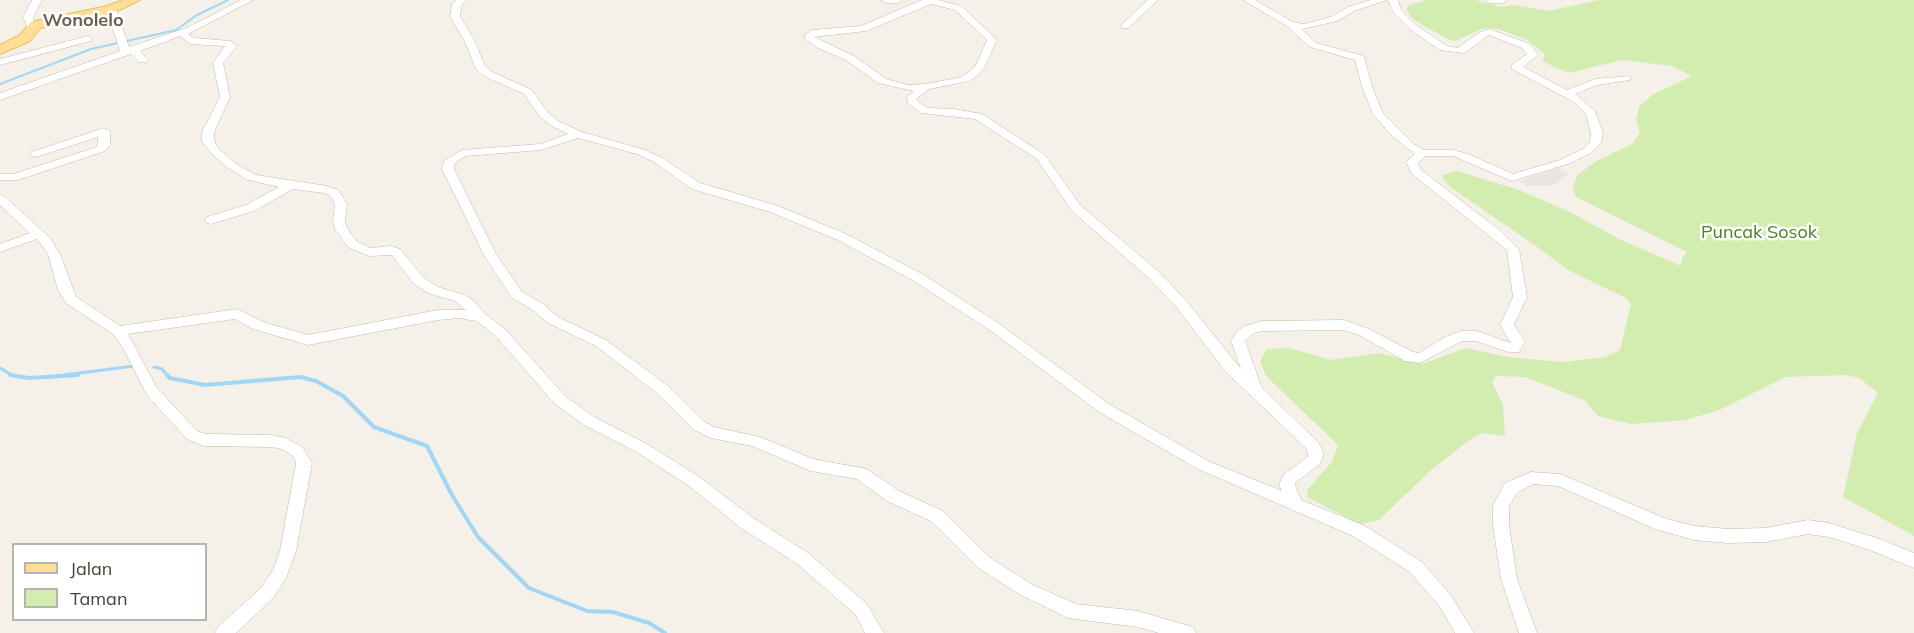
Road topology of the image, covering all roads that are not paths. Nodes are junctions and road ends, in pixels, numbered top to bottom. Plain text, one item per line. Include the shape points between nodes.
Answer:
1 (37, 0) edge
2 (134, 0) edge
3 (248, 0) edge
4 (461, 0) edge
5 (886, 0) edge
6 (898, 0) edge
7 (928, 0) edge
8 (1153, 0) edge
9 (1248, 0) edge
10 (1381, 0) edge
11 (1393, 0) edge
12 (1490, 0) edge
13 (1503, 0) edge
14 (111, 9) junction
15 (1290, 24) junction
16 (36, 25) junction
17 (1125, 26) dead end
18 (182, 33) junction
19 (88, 39) dead end
20 (125, 45) junction
21 (0, 50) edge
22 (143, 60) dead end
23 (0, 62) edge
24 (1626, 78) dead end
25 (926, 87) junction
26 (1567, 94) junction
27 (0, 97) edge
28 (578, 134) junction
29 (1422, 153) junction
30 (35, 154) dead end
31 (0, 177) edge
32 (291, 185) junction
33 (0, 199) edge
34 (211, 220) dead end
35 (39, 234) junction
36 (0, 248) edge
37 (480, 317) junction
38 (118, 331) junction
39 (1257, 393) junction
40 (1295, 503) junction
41 (1914, 561) edge
42 (224, 633) edge
43 (875, 633) edge
44 (1186, 633) edge
45 (1465, 633) edge
46 (1527, 633) edge

1 - 16 street via 28,17 30,24
2 - 14 main road
3 - 18 street
4 - 28 street via 455,16 480,67 528,92 544,115
5 - 6 street
7 - 25 street via 958,8 992,40 973,74
7 - 25 street via 863,29 812,33 808,37 850,58 882,81 908,88
8 - 17 street
9 - 15 street
10 - 15 street via 1312,26
11 - 26 street via 1414,28 1444,48 1460,51 1489,32 1526,46 1533,55 1517,65 1519,70
12 - 13 street
14 - 16 main road
14 - 20 street
15 - 29 street via 1313,45 1360,58 1378,114 1396,134
16 - 21 main road via 25,38
18 - 20 street
18 - 32 street via 191,41 232,46 218,63 225,97 208,132 208,141 215,151 252,178
19 - 23 street
20 - 22 street
20 - 27 street
24 - 26 street via 1595,82
25 - 39 street via 912,97 917,108 978,116 1041,157 1076,208 1154,275 1230,367
26 - 29 street via 1591,113 1597,133 1595,143 1587,151 1564,162 1512,178 1454,153
28 - 40 street via 641,152 696,186 774,208 842,237 919,278 996,328 1104,408 1203,465
28 - 44 street via 541,147 462,153 448,163 489,255 517,295 553,320 601,343 711,432 755,441 811,465 861,473 893,496 937,516 983,562 1025,589 1074,612 1138,619
29 - 39 street via 1412,162 1416,172 1513,249 1520,297 1507,325 1517,345 1514,348 1477,336 1461,336 1420,358 1344,326 1262,326 1250,329 1238,341
30 - 31 street via 104,131 101,149 14,178
32 - 34 street via 250,208
32 - 37 street via 334,193 341,204 341,229 352,244 369,252 396,252 419,281 460,298
33 - 35 street
35 - 36 street
35 - 38 street via 54,254 71,300
37 - 38 street via 438,315 308,340 258,326 237,314
37 - 43 street via 499,331 560,400 695,482 747,523 802,558 861,609
38 - 42 street via 152,391 192,435 204,440 286,444 298,452 304,463 288,551 280,573 267,593
39 - 40 street via 1308,440 1316,453 1315,460 1290,478 1287,485
40 - 45 street via 1359,531 1416,567 1446,602
41 - 46 street via 1874,544 1808,527 1766,535 1694,533 1661,524 1560,480 1531,478 1511,488 1501,505 1509,579

